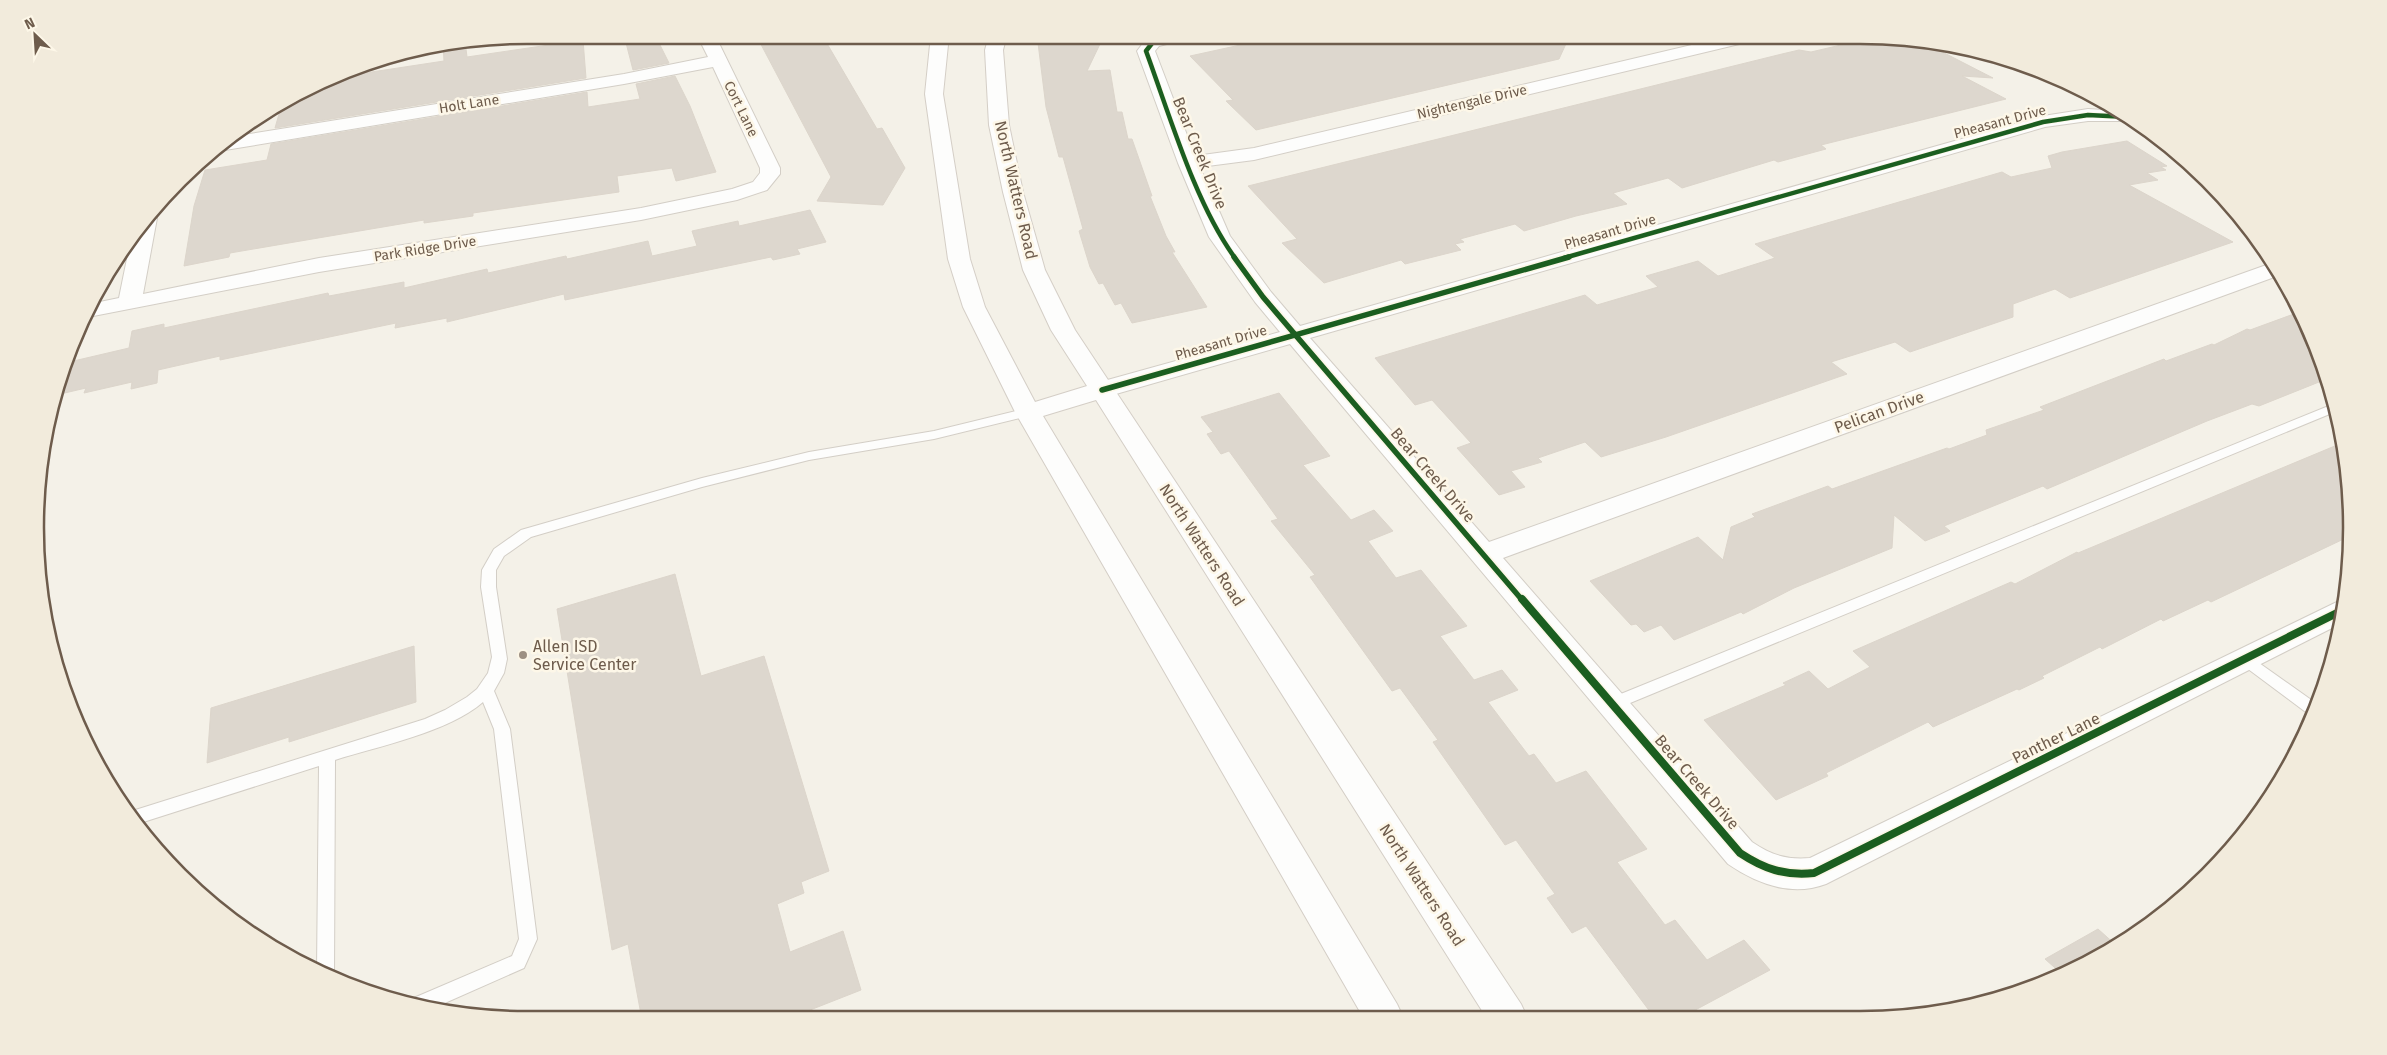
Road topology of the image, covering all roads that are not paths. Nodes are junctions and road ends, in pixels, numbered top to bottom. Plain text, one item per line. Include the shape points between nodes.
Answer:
1 (710, 44) edge
2 (939, 44) edge
3 (996, 44) edge
4 (1150, 44) edge
5 (1718, 44) edge
6 (718, 61) junction
7 (2113, 116) edge
8 (235, 142) edge
9 (1188, 163) junction
10 (764, 182) joint
11 (143, 235) edge
12 (2269, 271) edge
13 (130, 302) junction
14 (96, 310) edge
15 (1295, 335) junction
16 (1102, 390) junction
17 (2329, 410) edge
18 (1028, 412) junction
19 (1483, 555) junction
20 (2335, 614) edge
21 (2246, 659) junction
22 (486, 690) junction
23 (1612, 704) junction
24 (2309, 706) edge
25 (327, 756) junction
26 (139, 816) edge
27 (1776, 873) joint
28 (326, 967) edge
29 (428, 1001) edge
30 (1380, 1011) edge
31 (1504, 1011) edge

1 - 6 street, Cort Lane
2 - 18 street via 934,94 959,259 974,308
3 - 16 street, North Watters Road via 999,125 1034,270 1063,330
4 - 9 street, Bear Creek Drive via 1146,50
5 - 9 street, Nightengale Drive via 1254,154
6 - 8 street, Holt Lane
6 - 10 street, Cort Lane via 770,168
7 - 15 street, Pheasant Drive via 2088,115 2043,122
9 - 15 street, Bear Creek Drive via 1220,237
10 - 13 street, Park Ridge Drive via 737,194 641,214 320,265
11 - 13 street
12 - 19 street, Pelican Drive
13 - 14 street, Park Ridge Drive
15 - 16 street, Pheasant Drive
15 - 19 street, Bear Creek Drive
16 - 18 street, Pheasant Drive
16 - 31 street, North Watters Road
17 - 23 lane
18 - 22 lane via 934,435 793,460 526,533 509,543 489,569 499,659 496,674
18 - 30 street
19 - 23 street, Bear Creek Drive
20 - 21 street, Panther Lane
21 - 24 lane
21 - 27 street, Panther Lane via 1814,873
22 - 25 lane via 450,716
22 - 29 lane via 502,729 528,939 518,962
23 - 27 street, Bear Creek Drive via 1740,853
25 - 26 lane
25 - 28 lane

